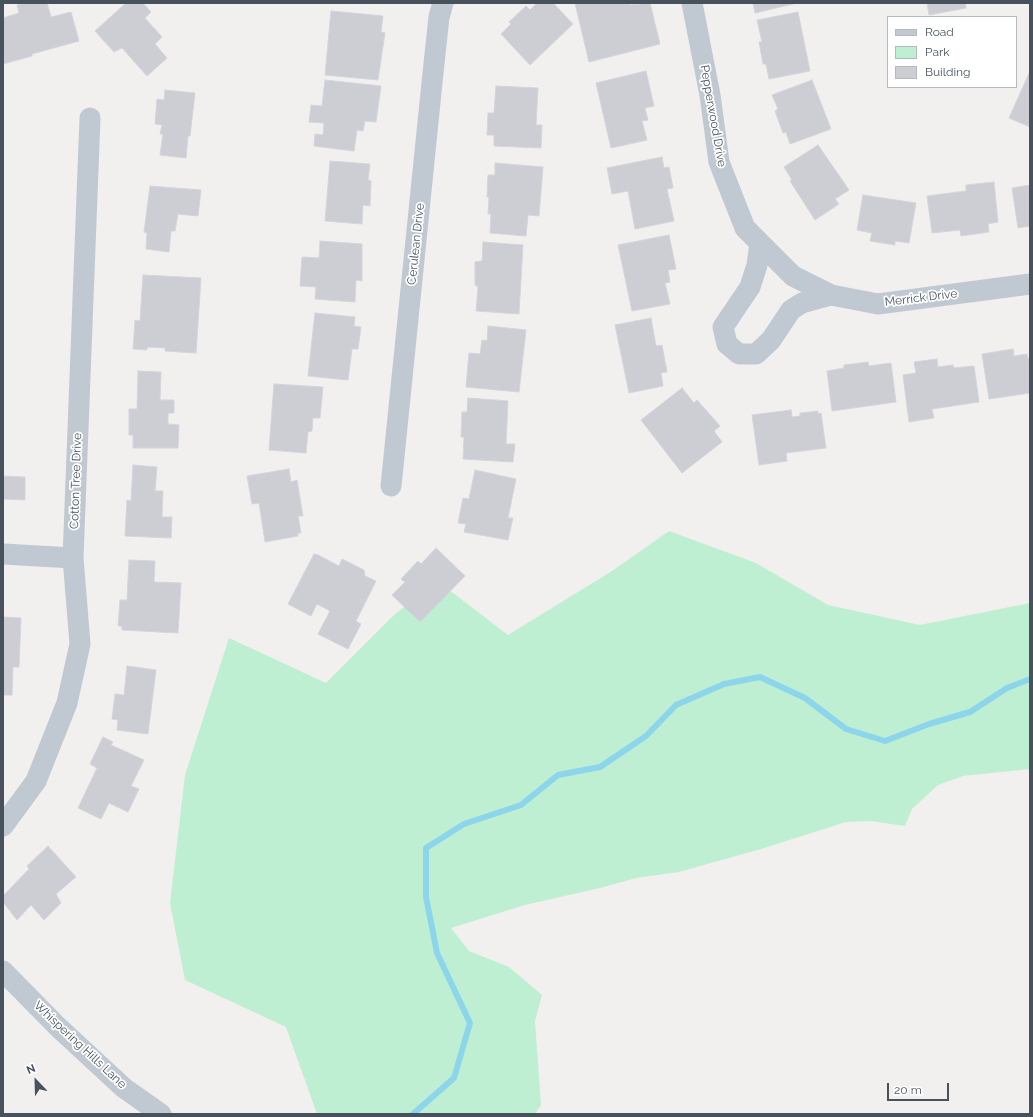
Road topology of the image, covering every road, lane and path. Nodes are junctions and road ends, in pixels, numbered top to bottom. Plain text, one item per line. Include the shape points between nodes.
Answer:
1 (443, 3) edge
2 (692, 3) edge
3 (90, 118) dead end
4 (760, 243) junction
5 (793, 276) joint
6 (1030, 284) edge
7 (831, 295) junction
8 (391, 486) dead end
9 (3, 554) edge
10 (73, 558) junction
11 (3, 826) edge
12 (3, 971) edge
13 (161, 1114) edge

1 - 8 street, Cerulean Drive
2 - 4 street, Pepperwood Drive via 710,95 719,162 745,228
3 - 10 street, Cotton Tree Drive
4 - 5 street, Pepperwood Drive
4 - 7 street via 750,287 723,327 727,344 739,354 756,354 771,340 791,310 802,303
5 - 7 street, Merrick Drive
6 - 7 street, Merrick Drive via 878,304
9 - 10 street
10 - 11 street, Cotton Tree Drive via 80,644 67,703 36,781
12 - 13 street, Whispering Hills Lane via 58,1027 124,1088

